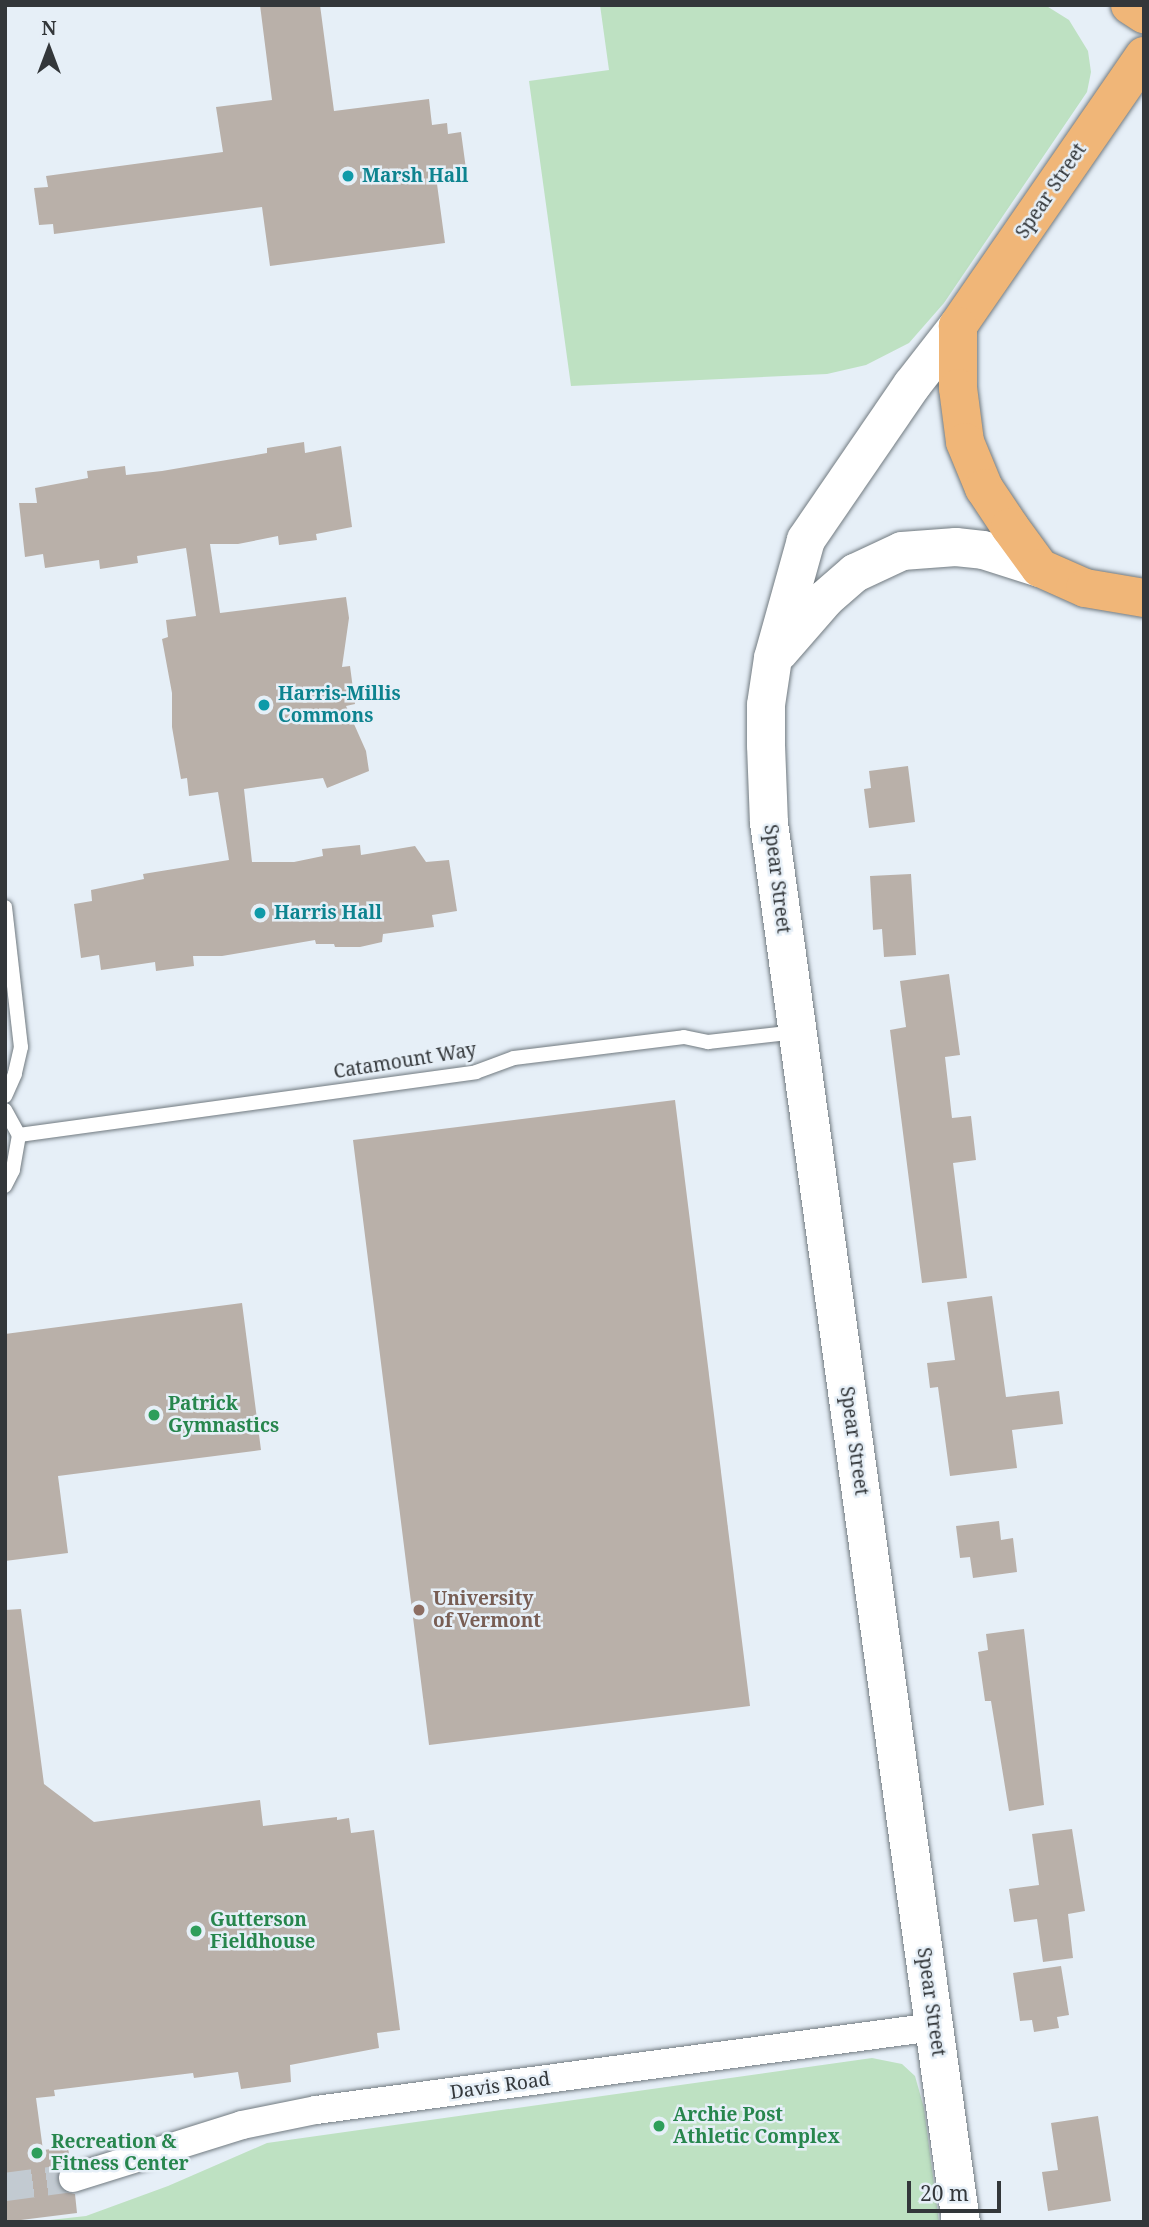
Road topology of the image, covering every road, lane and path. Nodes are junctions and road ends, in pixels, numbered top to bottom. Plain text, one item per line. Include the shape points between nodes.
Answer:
1 (1130, 5) edge
2 (1144, 14) edge
3 (1144, 57) edge
4 (958, 326) junction
5 (1040, 568) junction
6 (1144, 598) edge
7 (773, 658) junction
8 (5, 907) edge
9 (798, 1032) junction
10 (5, 1096) edge
11 (5, 1110) edge
12 (19, 1135) junction
13 (5, 1185) edge
14 (934, 2027) junction
15 (73, 2178) tunnel mouth
16 (961, 2222) edge

1 - 2 main road
3 - 4 main road, Spear Street
4 - 5 main road via 958,388 965,442 984,488
4 - 7 main road, Spear Street via 806,540
5 - 6 main road via 1084,588
5 - 7 main road via 983,550 942,547 902,551 855,573 825,599
7 - 9 main road, Spear Street via 766,705 769,823
8 - 10 lane via 21,1047
9 - 12 lane, Catamount Way via 708,1042 684,1037 514,1058 476,1072
9 - 14 main road, Spear Street
11 - 12 lane
12 - 13 lane via 13,1170
14 - 15 street, Davis Road via 316,2110 242,2124
14 - 16 main road, Spear Street

